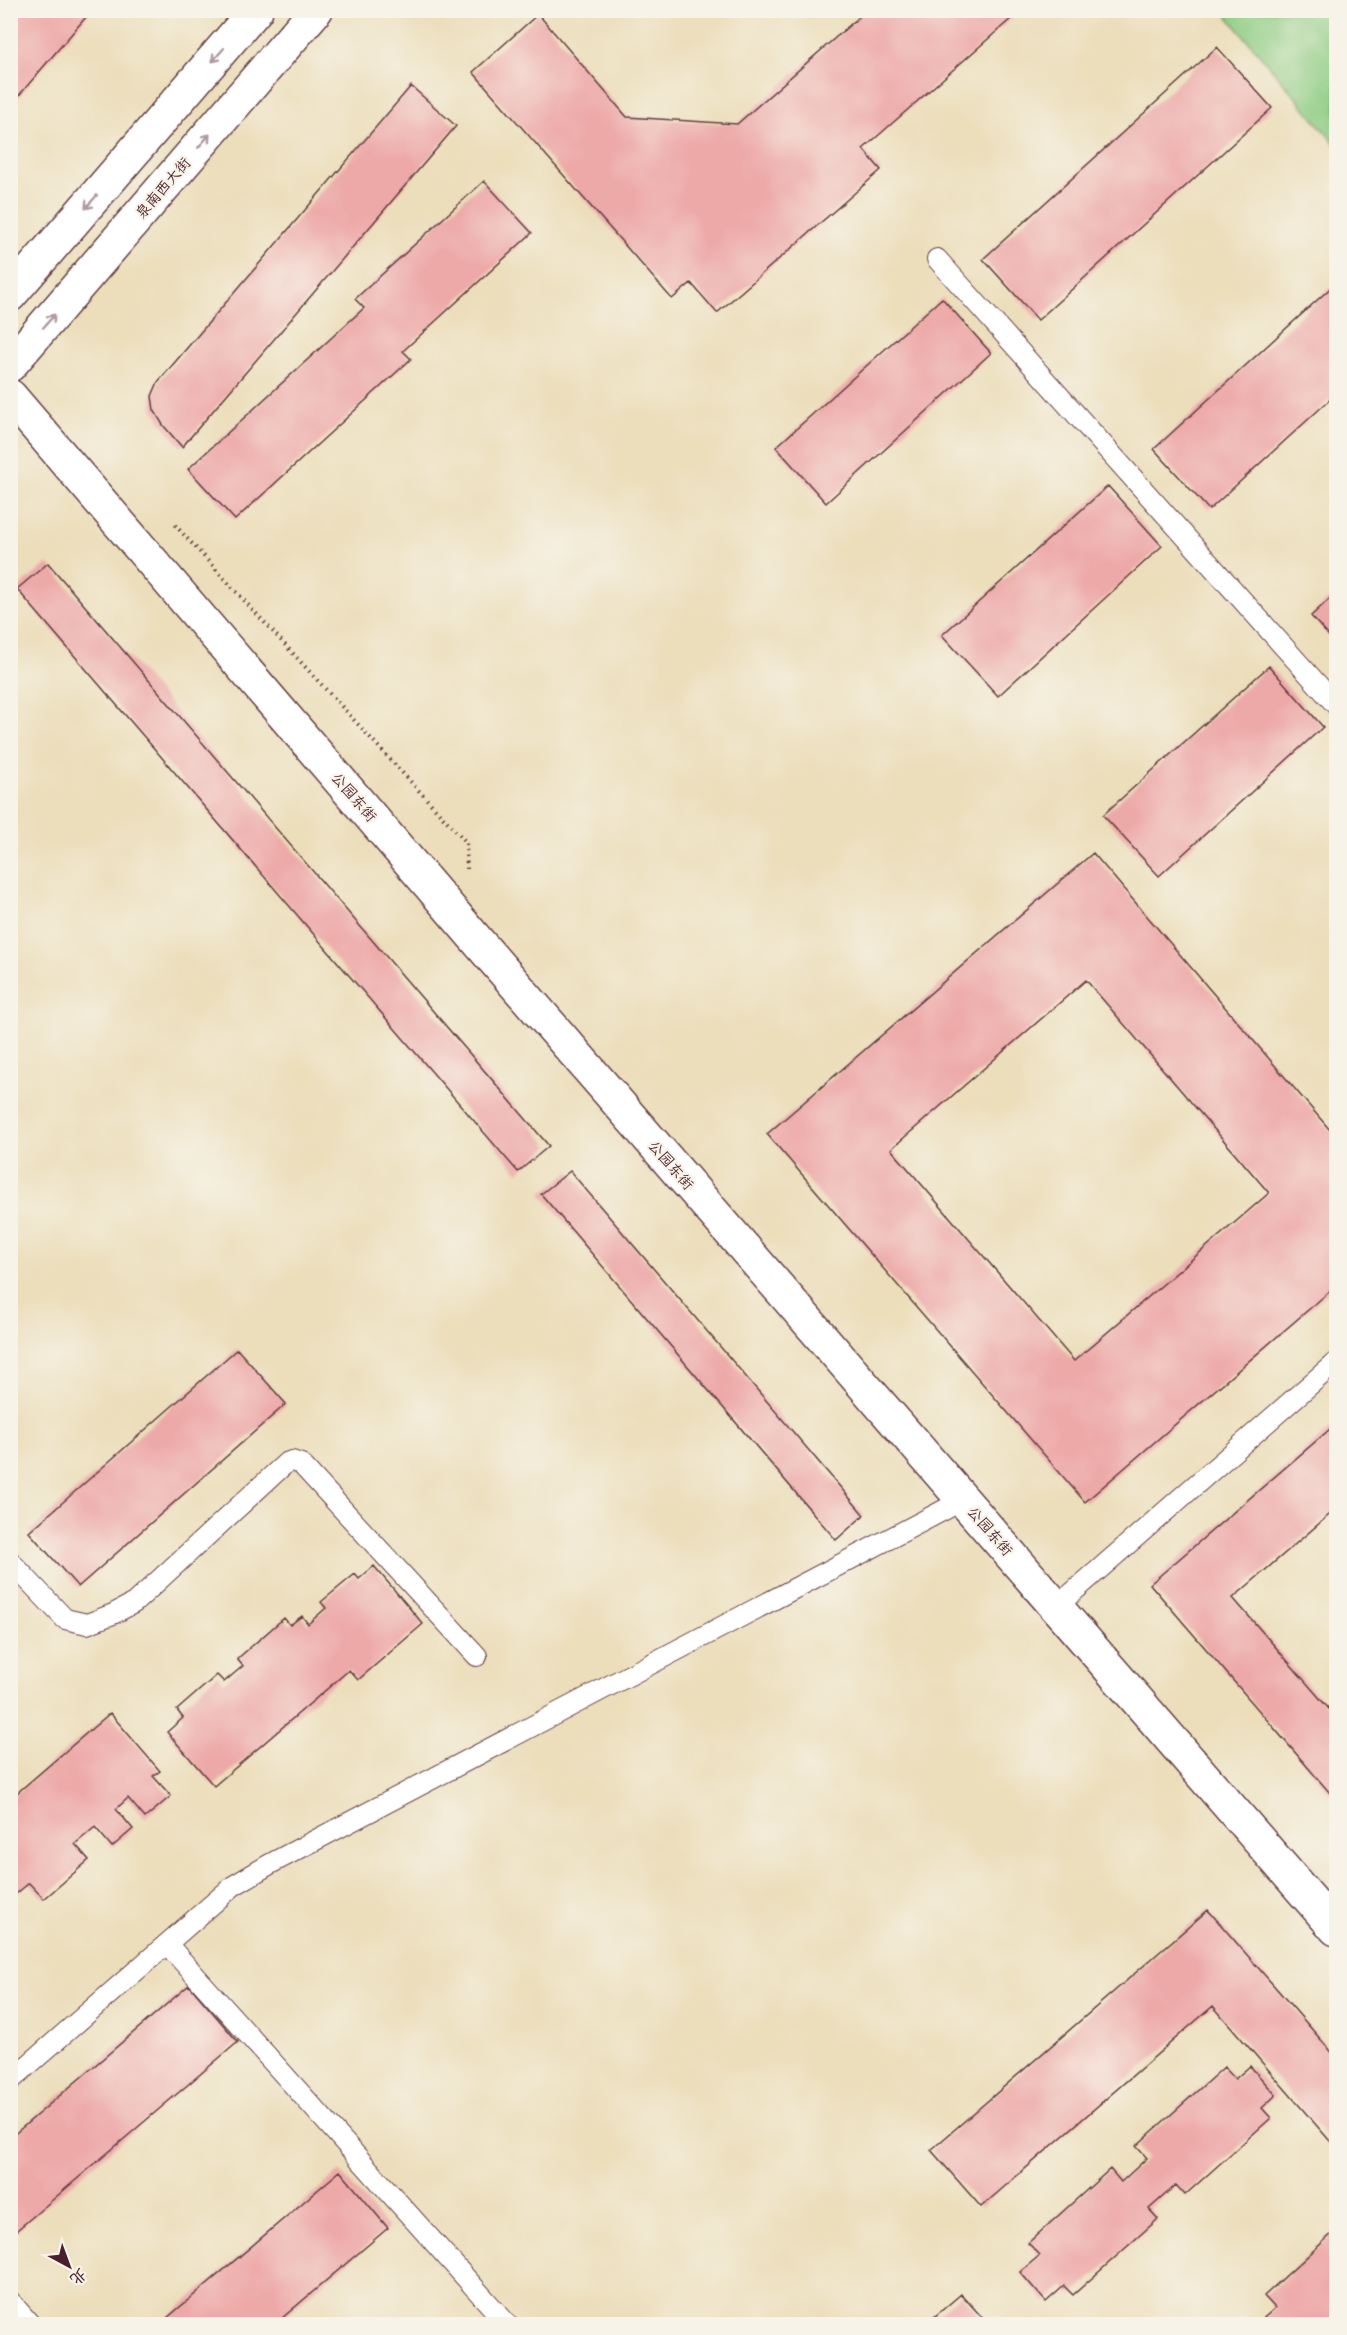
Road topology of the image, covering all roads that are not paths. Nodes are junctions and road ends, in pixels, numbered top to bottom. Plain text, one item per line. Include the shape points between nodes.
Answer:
1 (256, 10) edge
2 (316, 10) edge
3 (938, 259) dead end
4 (10, 295) edge
5 (10, 365) edge
6 (10, 396) edge
7 (1336, 705) edge
8 (1336, 1362) edge
9 (963, 1500) junction
10 (10, 1561) edge
11 (1056, 1607) junction
12 (477, 1656) dead end
13 (1336, 1929) edge
14 (167, 1944) junction
15 (10, 2081) edge
16 (10, 2301) edge
17 (30, 2325) edge
18 (507, 2325) edge

1 -> 4 street
5 -> 2 street, 泉南西大街
3 - 7 lane
6 - 9 street, 公园东街
8 - 11 lane
9 - 11 street, 公园东街
9 - 14 lane via 270,1864 232,1886
10 - 12 lane via 65,1618 87,1624 134,1603 292,1461 301,1464
11 - 13 street, 公园东街
14 - 15 lane
14 - 18 lane
16 - 17 lane

